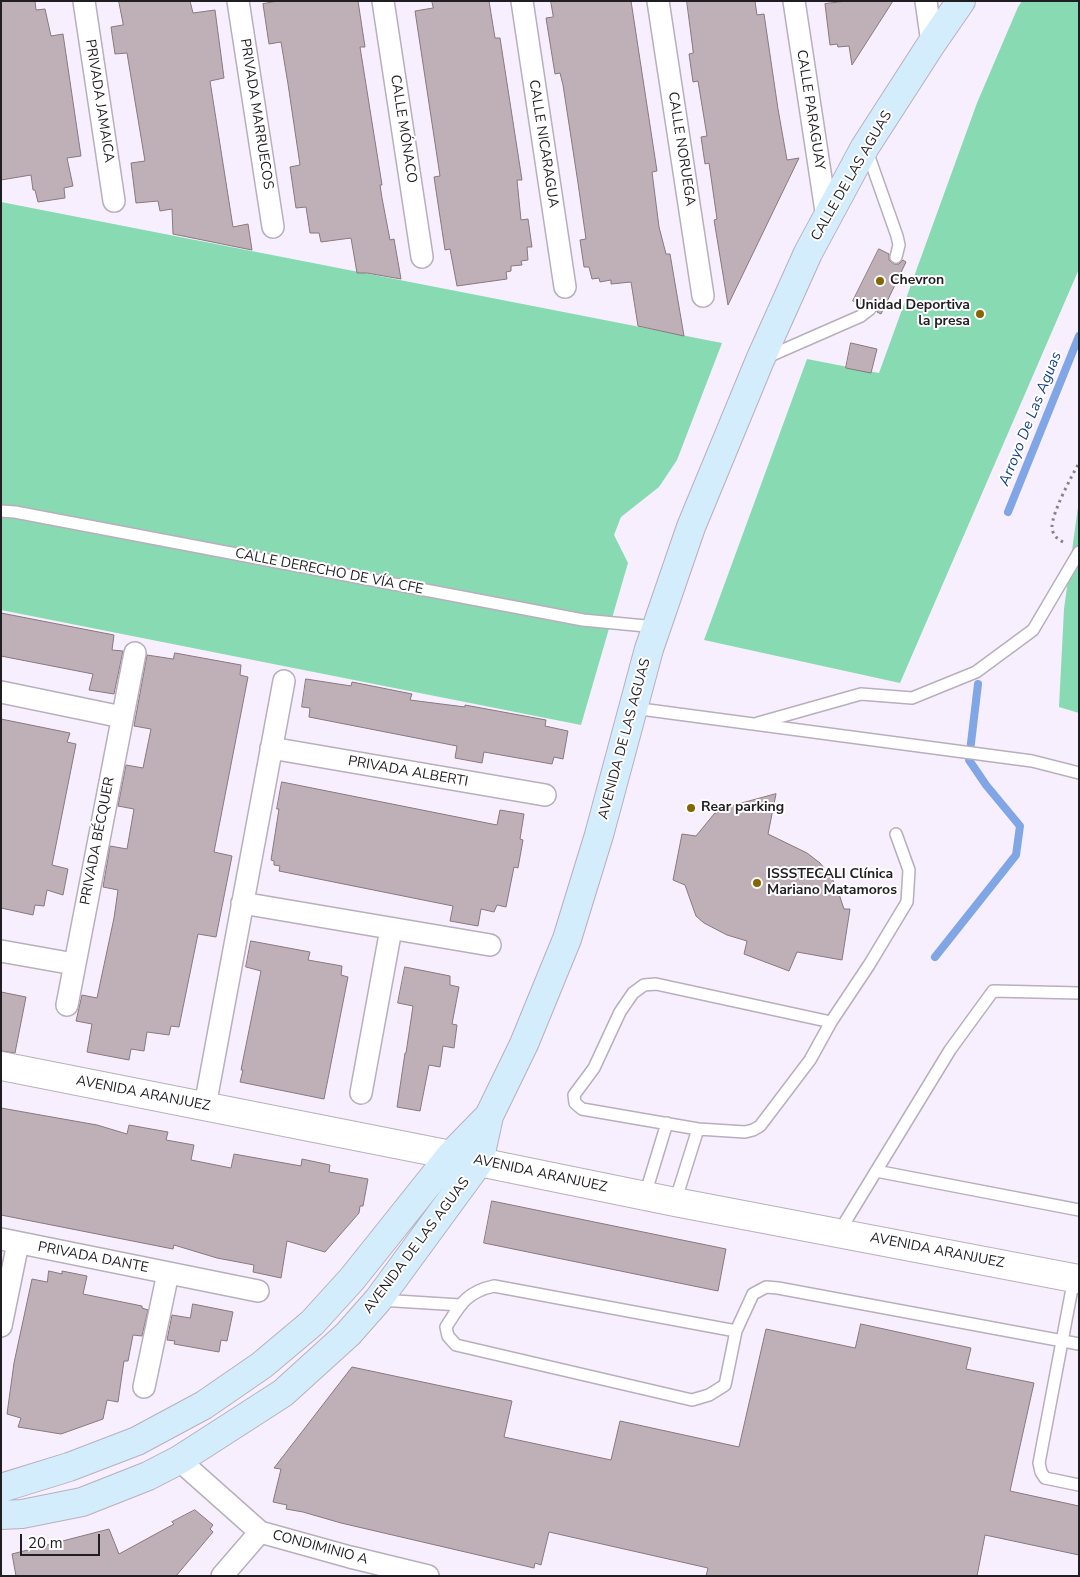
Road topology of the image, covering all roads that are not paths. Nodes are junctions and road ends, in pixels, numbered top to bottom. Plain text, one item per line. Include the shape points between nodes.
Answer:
1 (84, 1) edge
2 (238, 1) edge
3 (383, 1) edge
4 (522, 1) edge
5 (658, 1) edge
6 (794, 1) edge
7 (926, 1) edge
8 (961, 1) edge
9 (932, 42) junction
10 (866, 146) junction
11 (114, 200) dead end
12 (827, 218) junction
13 (273, 227) dead end
14 (422, 257) dead end
15 (896, 257) dead end
16 (564, 287) dead end
17 (703, 296) dead end
18 (870, 309) dead end
19 (760, 360) junction
20 (1, 511) edge
21 (1079, 552) edge
22 (657, 627) junction
23 (135, 653) dead end
24 (284, 681) dead end
25 (1, 692) edge
26 (633, 708) junction
27 (122, 718) junction
28 (754, 724) junction
29 (271, 748) junction
30 (1079, 773) edge
31 (545, 796) dead end
32 (896, 834) dead end
33 (242, 903) junction
34 (391, 928) junction
35 (490, 945) dead end
36 (1, 951) edge
37 (74, 964) junction
38 (1079, 993) edge
39 (67, 1005) dead end
40 (831, 1022) junction
41 (1, 1066) edge
42 (361, 1093) dead end
43 (205, 1106) junction
44 (489, 1116) junction
45 (667, 1123) junction
46 (698, 1129) junction
47 (451, 1155) junction
48 (479, 1162) junction
49 (876, 1171) junction
50 (645, 1195) junction
51 (676, 1202) junction
52 (1079, 1210) edge
53 (839, 1232) junction
54 (10, 1241) edge
55 (168, 1273) junction
56 (1076, 1279) edge
57 (258, 1291) dead end
58 (378, 1300) junction
59 (460, 1306) junction
60 (1, 1326) edge
61 (736, 1331) junction
62 (1062, 1340) junction
63 (1079, 1344) edge
64 (144, 1388) dead end
65 (179, 1460) junction
66 (1079, 1485) edge
67 (1, 1488) edge
68 (1, 1515) edge
69 (260, 1532) junction
70 (222, 1576) edge
71 (428, 1576) edge

1 - 11 street, PRIVADA JAMAICA
2 - 13 street, PRIVADA MARRUECOS
3 - 14 street, CALLE MÓNACO
4 - 16 street, CALLE NICARAGUA
5 - 17 street, CALLE NORUEGA
6 - 12 street, CALLE PARAGUAY
7 - 9 street
8 - 9 main road, CALLE DE LAS AGUAS
9 - 10 main road, CALLE DE LAS AGUAS
10 - 12 main road, CALLE DE LAS AGUAS
10 - 15 lane via 897,236
12 - 19 main road, CALLE DE LAS AGUAS via 808,252
18 - 19 lane via 861,316
19 - 22 main road, AVENIDA DE LAS AGUAS via 690,527
20 - 22 lane, CALLE DERECHO DE VÍA CFE via 583,620
21 - 28 lane via 1033,630 976,672 912,698 861,694
22 - 26 main road, AVENIDA DE LAS AGUAS
23 - 27 street, PRIVADA BÉCQUER
24 - 29 street
25 - 27 street
26 - 28 lane
26 - 44 main road, AVENIDA DE LAS AGUAS via 567,939 524,1044
27 - 37 street, PRIVADA BÉCQUER
28 - 30 lane via 1032,760
29 - 31 street, PRIVADA ALBERTI
29 - 33 street
32 - 40 lane via 909,870 906,902
33 - 34 street
33 - 43 street
34 - 35 street
34 - 42 street
36 - 37 street
37 - 39 street, PRIVADA BÉCQUER
38 - 49 lane via 993,991 950,1050
40 - 45 lane via 656,984 644,986 633,993 620,1012 594,1068 574,1095 575,1103 582,1109
40 - 46 lane via 810,1060 760,1126 744,1132
41 - 43 street, AVENIDA ARANJUEZ
43 - 47 street, AVENIDA ARANJUEZ
44 - 47 main road, AVENIDA DE LAS AGUAS
44 - 48 main road, AVENIDA DE LAS AGUAS
45 - 46 lane
45 - 50 lane
46 - 51 lane
47 - 48 street, AVENIDA ARANJUEZ
47 - 67 main road, AVENIDA DE LAS AGUAS via 352,1279 312,1323 262,1365 204,1405 137,1441
48 - 50 street, AVENIDA ARANJUEZ
48 - 58 main road, AVENIDA DE LAS AGUAS
49 - 52 lane
49 - 53 lane
50 - 51 street, AVENIDA ARANJUEZ
51 - 53 street, AVENIDA ARANJUEZ
53 - 56 street, AVENIDA ARANJUEZ
54 - 55 street, PRIVADA DANTE
54 - 60 street, PRIVADA DANTE
55 - 57 street, PRIVADA DANTE
55 - 64 street, PRIVADA DANTE
56 - 62 lane
58 - 59 lane
58 - 65 main road, AVENIDA DE LAS AGUAS via 348,1334 283,1393
59 - 61 lane via 473,1293 494,1286
59 - 61 lane via 446,1327 448,1336 456,1345 692,1400 725,1385
61 - 62 lane via 754,1294 766,1287
62 - 63 lane
62 - 66 lane via 1039,1463 1045,1478
65 - 68 main road, AVENIDA DE LAS AGUAS via 82,1502
65 - 69 street, CONDIMINIO A
69 - 70 street
69 - 71 street, CONDIMINIO A

